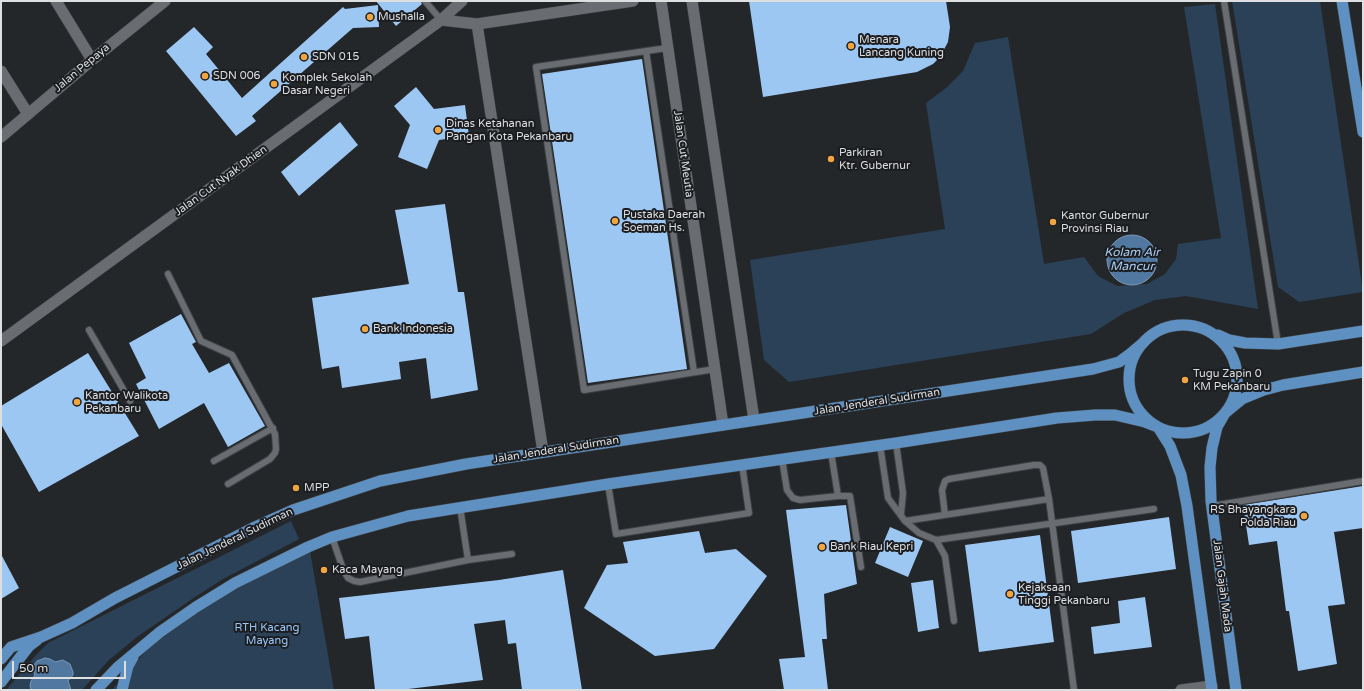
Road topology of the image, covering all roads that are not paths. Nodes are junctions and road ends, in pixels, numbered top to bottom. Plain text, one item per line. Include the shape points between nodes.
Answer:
1 (56, 1) edge
2 (165, 1) edge
3 (425, 1) edge
4 (462, 1) edge
5 (633, 1) edge
6 (661, 1) edge
7 (692, 1) edge
8 (1224, 1) edge
9 (1342, 1) edge
10 (441, 20) junction
11 (477, 24) junction
12 (668, 48) junction
13 (646, 51) junction
14 (92, 60) junction
15 (1, 70) edge
16 (28, 114) junction
17 (1363, 132) edge
18 (1, 137) edge
19 (168, 274) dead end
20 (89, 330) dead end
21 (1204, 330) junction
22 (1363, 331) edge
23 (1, 341) edge
24 (1143, 343) junction
25 (1278, 344) junction
26 (715, 369) junction
27 (694, 372) junction
28 (1363, 372) edge
29 (130, 400) dead end
30 (1225, 413) junction
31 (754, 420) junction
32 (723, 425) junction
33 (1158, 427) junction
34 (273, 428) junction
35 (896, 443) junction
36 (880, 445) junction
37 (543, 452) junction
38 (831, 452) junction
39 (782, 459) junction
40 (214, 461) dead end
41 (742, 464) junction
42 (1363, 481) edge
43 (228, 484) dead end
44 (608, 484) junction
45 (838, 496) junction
46 (1049, 499) junction
47 (1212, 506) junction
48 (460, 507) junction
49 (1154, 510) dead end
50 (901, 514) junction
51 (945, 515) junction
52 (905, 521) junction
53 (1052, 525) junction
54 (332, 537) junction
55 (936, 540) junction
56 (512, 554) dead end
57 (468, 560) junction
58 (861, 567) dead end
59 (954, 621) dead end
60 (41, 637) junction
61 (6, 648) edge
62 (135, 653) junction
63 (1, 659) edge
64 (1, 682) edge
65 (1212, 688) edge
66 (96, 690) edge
67 (122, 690) edge
68 (1074, 690) edge
69 (1181, 690) edge
70 (1236, 690) edge

1 - 14 street
2 - 14 street, Jalan Pepaya
3 - 10 lane
4 - 10 street, Jalan Cut Nyak Dhien
5 - 11 street
6 - 12 street, Jalan Cut Meutia
7 - 31 street
8 - 25 lane
9 - 17 main road
10 - 11 street
10 - 23 street, Jalan Cut Nyak Dhien
11 - 37 street
12 - 13 lane
12 - 26 street, Jalan Cut Meutia
13 - 27 lane
13 - 27 lane via 536,67 584,390
14 - 16 street, Jalan Pepaya
15 - 16 street
16 - 18 street, Jalan Pepaya
19 - 34 lane via 201,341 232,355
20 - 29 lane
21 - 24 main road via 1178,325 1153,334
21 - 25 main road via 1229,340
21 - 30 main road via 1216,336 1233,359 1236,388
22 - 25 main road
24 - 31 main road, Jalan Jenderal Sudirman via 1119,362 1093,369
24 - 33 main road via 1130,371 1130,389 1136,406 1147,420
26 - 27 lane
26 - 32 street, Jalan Cut Meutia
28 - 30 main road via 1264,390 1242,399
30 - 33 main road via 1215,423 1194,432 1167,431
30 - 47 main road, Jalan Gajah Mada via 1217,427 1212,448
31 - 32 main road, Jalan Jenderal Sudirman
32 - 37 main road, Jalan Jenderal Sudirman
33 - 35 main road via 1133,418 1095,415 1057,418
33 - 65 main road, Jalan Gajah Mada via 1170,446 1181,475
34 - 40 lane
34 - 43 lane via 275,453 266,463
35 - 36 main road
35 - 50 lane via 903,494
36 - 38 main road
36 - 50 lane via 888,498
37 - 60 main road, Jalan Jenderal Sudirman via 380,481 293,510 255,526
38 - 39 main road
38 - 45 lane
39 - 41 main road
39 - 45 lane via 787,490 793,498 800,500
41 - 44 main road
41 - 44 lane via 749,513 616,534
42 - 47 lane
44 - 48 main road
45 - 58 lane via 850,496 851,499
46 - 51 lane
46 - 51 lane via 1043,468 1034,465 949,479 942,490
46 - 53 lane
47 - 70 main road, Jalan Gajah Mada
48 - 54 main road via 408,516
48 - 57 lane
49 - 53 lane
50 - 52 lane
51 - 52 lane
52 - 55 lane via 919,533
53 - 55 lane
53 - 68 lane
54 - 57 lane via 343,569 348,578 354,581 360,582
54 - 62 main road via 235,583 196,607
55 - 59 lane via 945,556
56 - 57 lane
60 - 61 main road, Jalan Jenderal Sudirman
60 - 64 main road via 29,646
61 - 63 main road, Jalan Jenderal Sudirman
62 - 66 main road
62 - 67 main road via 128,666
65 - 69 street

